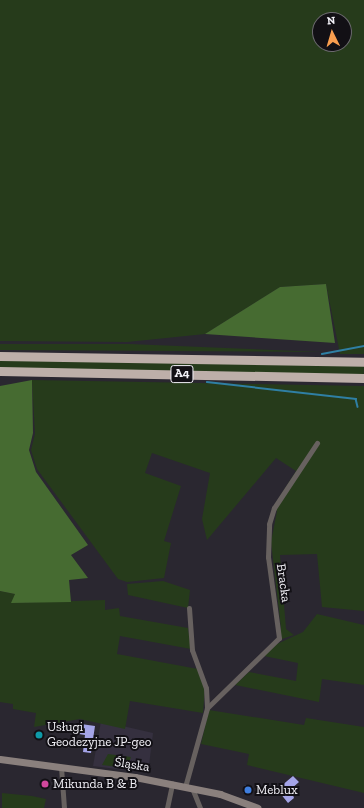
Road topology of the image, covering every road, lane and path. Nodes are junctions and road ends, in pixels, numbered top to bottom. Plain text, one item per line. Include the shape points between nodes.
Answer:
1 (0, 356) edge
2 (364, 362) edge
3 (0, 372) edge
4 (364, 378) edge
5 (317, 443) dead end
6 (189, 608) dead end
7 (207, 708) junction
8 (0, 759) edge
9 (60, 767) junction
10 (172, 784) junction
11 (188, 788) junction
12 (64, 808) edge
13 (167, 808) edge
14 (200, 808) edge
15 (258, 808) edge

1 - 2 highway, A4
3 - 4 highway, A4
5 - 7 street, Bracka via 274,508 269,524 268,557 279,638 217,702
6 - 7 street via 192,650 206,688
7 - 11 street
8 - 9 main road, Śląska
9 - 10 main road, Śląska
9 - 12 street
10 - 11 main road, Śląska
10 - 13 street
11 - 14 street
11 - 15 main road, Śląska

